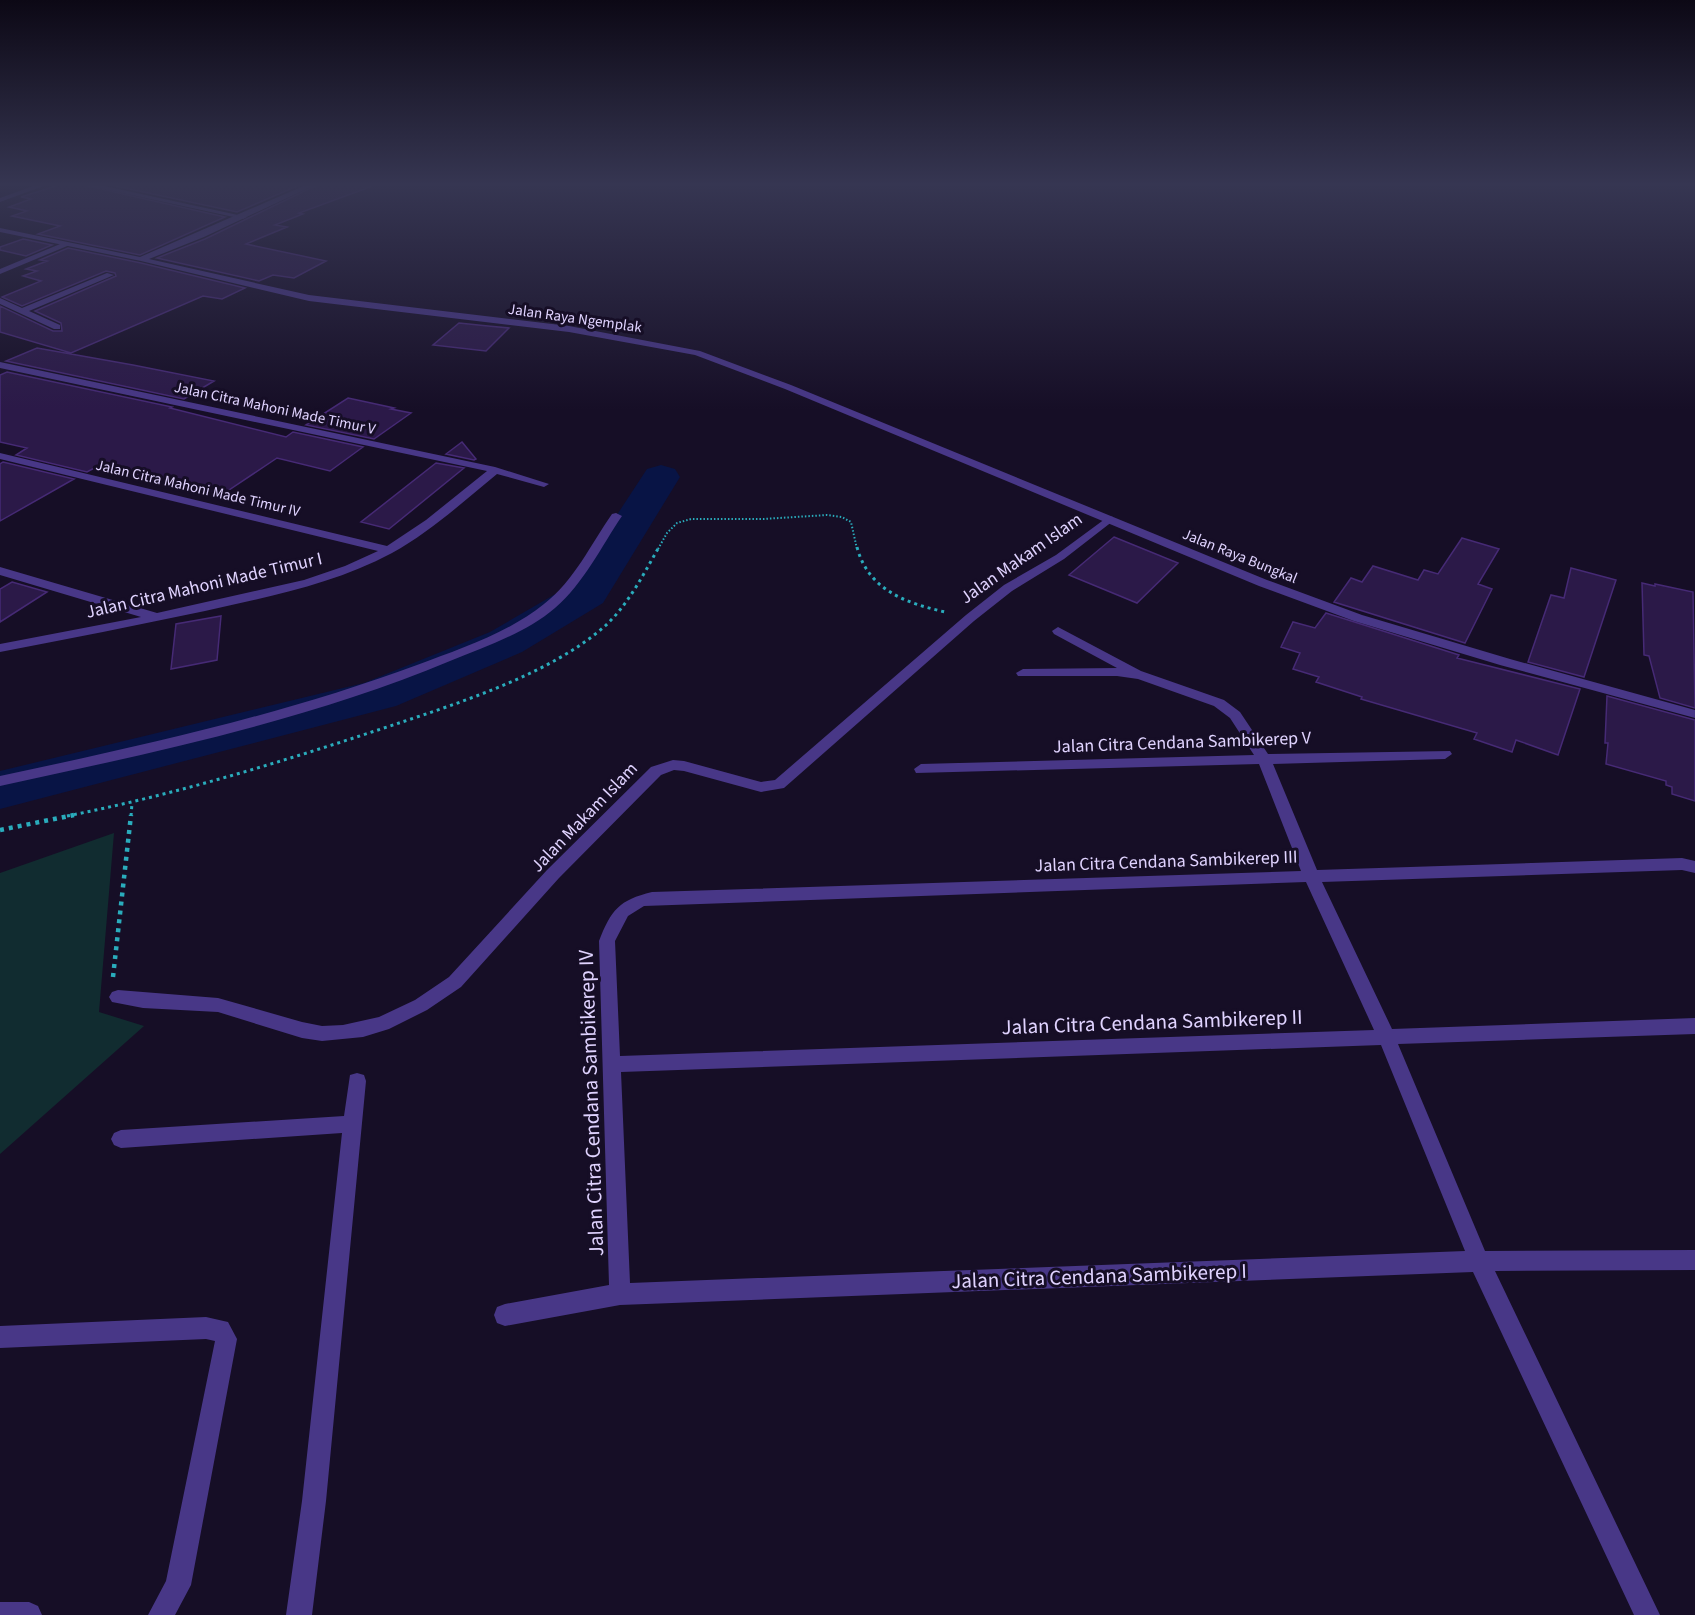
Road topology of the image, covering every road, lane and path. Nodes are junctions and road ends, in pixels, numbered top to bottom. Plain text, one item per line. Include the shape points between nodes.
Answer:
1 (31, 259) edge
2 (142, 259) edge
3 (0, 272) edge
4 (110, 275) dead end
5 (0, 300) edge
6 (25, 310) junction
7 (57, 327) dead end
8 (0, 365) edge
9 (788, 387) joint
10 (0, 456) edge
11 (495, 470) junction
12 (544, 484) dead end
13 (616, 516) dead end
14 (1109, 519) junction
15 (389, 550) junction
16 (0, 571) edge
17 (158, 617) junction
18 (970, 618) junction
19 (1058, 631) dead end
20 (0, 648) edge
21 (1023, 673) dead end
22 (1140, 675) junction
23 (1695, 714) edge
24 (1445, 754) dead end
25 (1264, 759) junction
26 (921, 769) dead end
27 (0, 781) edge
28 (132, 803) junction
29 (0, 830) edge
30 (1688, 865) edge
31 (1311, 876) junction
32 (652, 898) joint
33 (118, 997) joint
34 (1695, 1026) edge
35 (1386, 1036) junction
36 (612, 1064) junction
37 (357, 1081) dead end
38 (352, 1124) junction
39 (121, 1139) dead end
40 (1695, 1260) edge
41 (1479, 1262) junction
42 (620, 1294) junction
43 (505, 1315) dead end
44 (0, 1337) edge
45 (0, 1615) edge
46 (29, 1615) edge
47 (161, 1615) edge
48 (299, 1615) edge
49 (1647, 1615) edge

1 - 3 street
2 - 9 street, Jalan Raya Ngemplak via 309,298 542,325 665,345
4 - 6 street
5 - 6 street
6 - 7 street
8 - 11 street, Jalan Citra Mahoni Made Timur V
9 - 14 street, Jalan Raya Bungkal
10 - 15 street, Jalan Citra Mahoni Made Timur IV
11 - 12 street, Jalan Citra Mahoni Made Timur V
11 - 15 street, Jalan Citra Mahoni Made Timur I
13 - 27 street via 565,591 549,606 457,653 332,700 190,740
14 - 18 street, Jalan Makam Islam
14 - 23 street, Jalan Raya Bungkal via 1358,618 1505,663
15 - 17 street, Jalan Citra Mahoni Made Timur I via 306,583
16 - 17 street
17 - 20 street, Jalan Citra Mahoni Made Timur I
18 - 28 path via 915,606 891,595 872,579 861,560 851,522 842,517 691,519 677,523 667,533 632,594 606,625 574,650 447,707 334,745
18 - 33 street, Jalan Makam Islam via 779,783 761,787 684,766 656,771 455,982 437,996 381,1024 338,1034 305,1031 227,1006
19 - 22 street
21 - 22 street
22 - 25 street via 1219,703 1235,715
24 - 25 street, Jalan Citra Cendana Sambikerep V
25 - 26 street, Jalan Citra Cendana Sambikerep V
25 - 31 street
28 - 29 path
28 - 33 path via 112,989
30 - 31 street, Jalan Citra Cendana Sambikerep III
31 - 32 street, Jalan Citra Cendana Sambikerep III
31 - 35 street
32 - 36 street, Jalan Citra Cendana Sambikerep IV via 631,902 617,916 607,941
34 - 35 street, Jalan Citra Cendana Sambikerep II
35 - 36 street, Jalan Citra Cendana Sambikerep II
35 - 41 street
36 - 42 street, Jalan Citra Cendana Sambikerep IV
37 - 38 street
38 - 39 street
38 - 48 street
40 - 41 street, Jalan Citra Cendana Sambikerep I
41 - 42 street, Jalan Citra Cendana Sambikerep I
41 - 49 street
42 - 43 street, Jalan Citra Cendana Sambikerep I
44 - 47 street via 206,1328 220,1330 226,1339 178,1585
45 - 46 street

